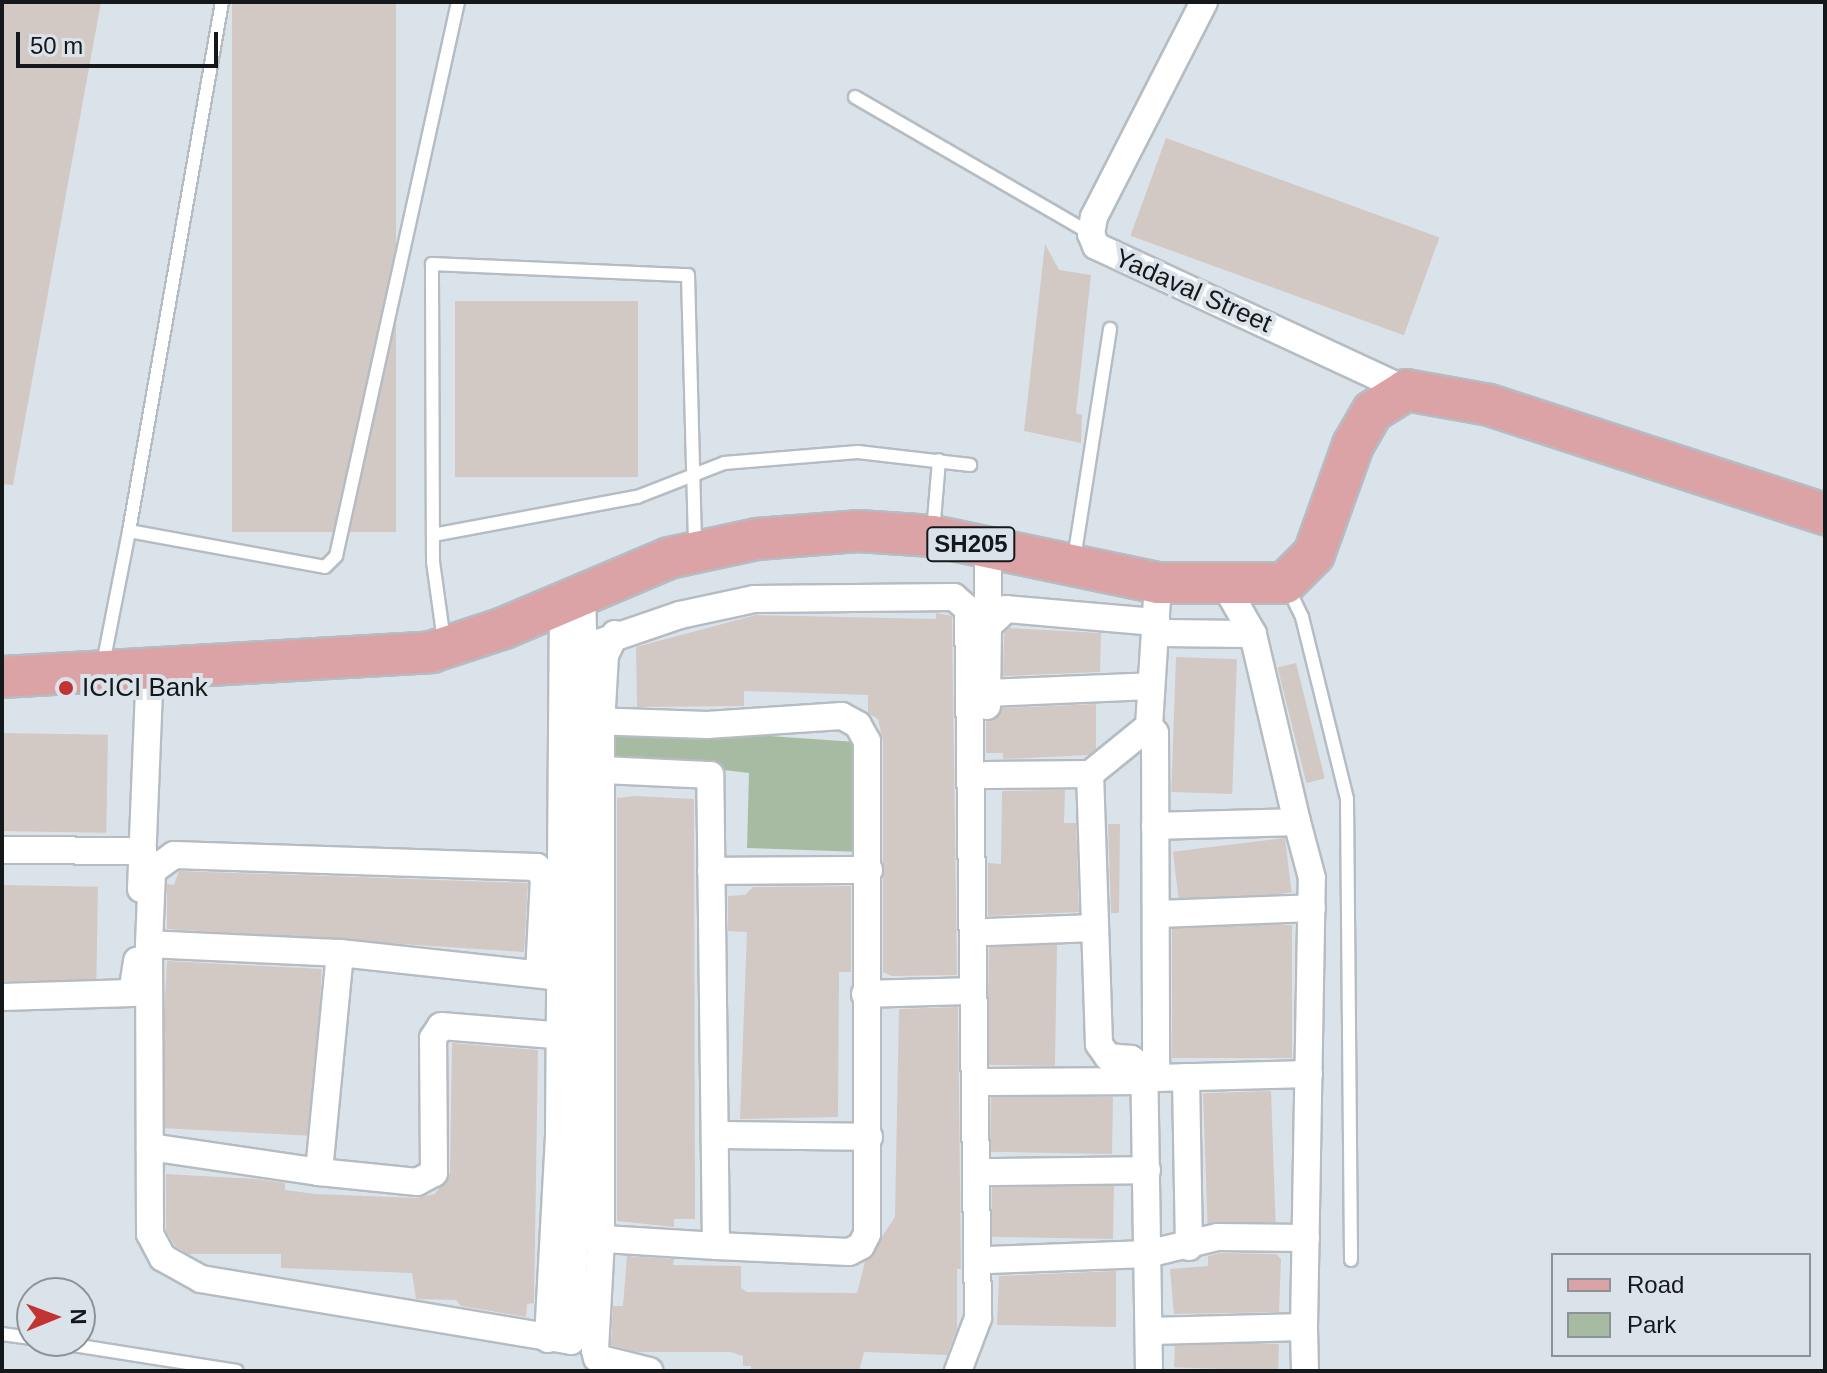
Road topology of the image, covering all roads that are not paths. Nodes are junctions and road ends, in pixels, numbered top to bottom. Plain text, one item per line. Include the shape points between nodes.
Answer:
1 (222, 2) edge
2 (458, 2) edge
3 (1204, 2) edge
4 (855, 97) dead end
5 (1091, 234) junction
6 (1110, 329) dead end
7 (1406, 390) junction
8 (939, 460) junction
9 (970, 465) dead end
10 (694, 472) junction
11 (1825, 514) edge
12 (129, 531) junction
13 (433, 535) junction
14 (933, 536) junction
15 (988, 547) junction
16 (695, 552) junction
17 (1073, 565) junction
18 (1285, 583) junction
19 (1226, 587) junction
20 (572, 601) junction
21 (1156, 613) junction
22 (988, 626) junction
23 (615, 634) junction
24 (1253, 634) junction
25 (444, 648) junction
26 (573, 652) junction
27 (150, 665) junction
28 (102, 668) junction
29 (2, 677) edge
30 (1151, 686) junction
31 (987, 693) junction
32 (582, 721) junction
33 (1149, 726) junction
34 (583, 770) junction
35 (1090, 774) junction
36 (987, 775) junction
37 (1297, 822) junction
38 (1155, 826) junction
39 (2, 850) edge
40 (143, 851) junction
41 (869, 870) junction
42 (711, 871) junction
43 (1312, 908) junction
44 (1159, 914) junction
45 (1095, 928) junction
46 (987, 932) junction
47 (149, 944) junction
48 (340, 953) junction
49 (560, 972) junction
50 (973, 991) junction
51 (865, 994) junction
52 (2, 997) edge
53 (562, 1036) junction
54 (1309, 1074) junction
55 (1186, 1077) junction
56 (1145, 1081) junction
57 (987, 1082) junction
58 (715, 1135) junction
59 (869, 1137) junction
60 (150, 1147) junction
61 (1147, 1170) junction
62 (319, 1172) junction
63 (988, 1172) junction
64 (578, 1238) junction
65 (1306, 1238) junction
66 (716, 1246) junction
67 (1189, 1247) junction
68 (1147, 1254) junction
69 (988, 1260) junction
70 (1351, 1260) dead end
71 (1304, 1327) junction
72 (1150, 1331) junction
73 (989, 1335) dead end
74 (540, 1338) junction
75 (96, 1349) edge
76 (237, 1371) edge
77 (649, 1371) edge
78 (958, 1371) edge
79 (1149, 1371) edge
80 (1305, 1371) edge

1 - 12 lane
2 - 12 lane via 336,556 325,567
3 - 5 street, Yadaval Street via 1110,183
4 - 5 lane
5 - 7 street, Yadaval Street via 1111,256
6 - 17 lane
7 - 11 main road via 1489,405
7 - 18 main road via 1373,411 1353,445 1314,554
8 - 9 lane
8 - 10 lane via 858,452 724,463
8 - 14 lane
10 - 13 lane via 637,497
10 - 13 lane via 688,275 432,264
10 - 16 lane
12 - 28 lane
13 - 25 lane
14 - 15 main road, SH205
14 - 16 main road, SH205 via 858,531 757,539
15 - 17 main road, SH205
15 - 22 street
16 - 20 main road, SH205 via 669,558
17 - 21 main road, SH205
18 - 19 main road, SH205
18 - 70 lane via 1302,617 1347,799
19 - 21 main road, SH205
19 - 24 street
20 - 25 main road, SH205
20 - 26 street
21 - 22 street via 1006,609
21 - 24 street
21 - 30 street
22 - 31 street
23 - 26 street
23 - 32 street
23 - 50 street via 754,599 954,597 964,603 969,617
24 - 37 street
25 - 27 main road, SH205
26 - 32 street
27 - 28 main road, SH205
27 - 40 street
28 - 29 main road, SH205
30 - 31 street
30 - 33 street
31 - 36 street
32 - 34 street
32 - 34 street
32 - 41 street via 851,719 867,741
33 - 35 street
33 - 38 street via 1155,733
34 - 42 street via 710,775
34 - 49 street
34 - 64 street
35 - 36 street
35 - 45 street
36 - 46 street
37 - 38 street
37 - 43 street via 1312,878
38 - 44 street
39 - 40 street
40 - 52 street via 132,993
41 - 42 street
41 - 51 street
42 - 58 street
43 - 44 street
43 - 54 street
44 - 55 street via 1156,1078
45 - 46 street
45 - 56 street via 1099,1044 1108,1057 1140,1064
46 - 57 street
47 - 48 street
47 - 49 street via 152,871 174,855 537,867 544,878
47 - 60 street
48 - 49 street
48 - 62 street
49 - 53 street
50 - 51 street
50 - 78 street via 978,1318
51 - 59 street
53 - 62 street via 450,1024 436,1030 434,1173 426,1180
53 - 64 street
53 - 74 street via 541,1263
54 - 55 street
54 - 65 street
55 - 67 street
56 - 57 street
56 - 61 street
57 - 63 street
58 - 59 street
58 - 66 street
59 - 66 street via 868,1220 861,1246 849,1252
60 - 62 street
60 - 74 street via 150,1234 163,1258 201,1279
61 - 63 street
61 - 68 street
63 - 69 street
64 - 66 street
64 - 74 street via 571,1341
64 - 77 street via 597,1358
65 - 67 street via 1218,1237
65 - 71 street
67 - 68 street
68 - 69 street
68 - 72 street
69 - 73 street
71 - 72 street
71 - 80 street
72 - 79 street
75 - 76 lane

